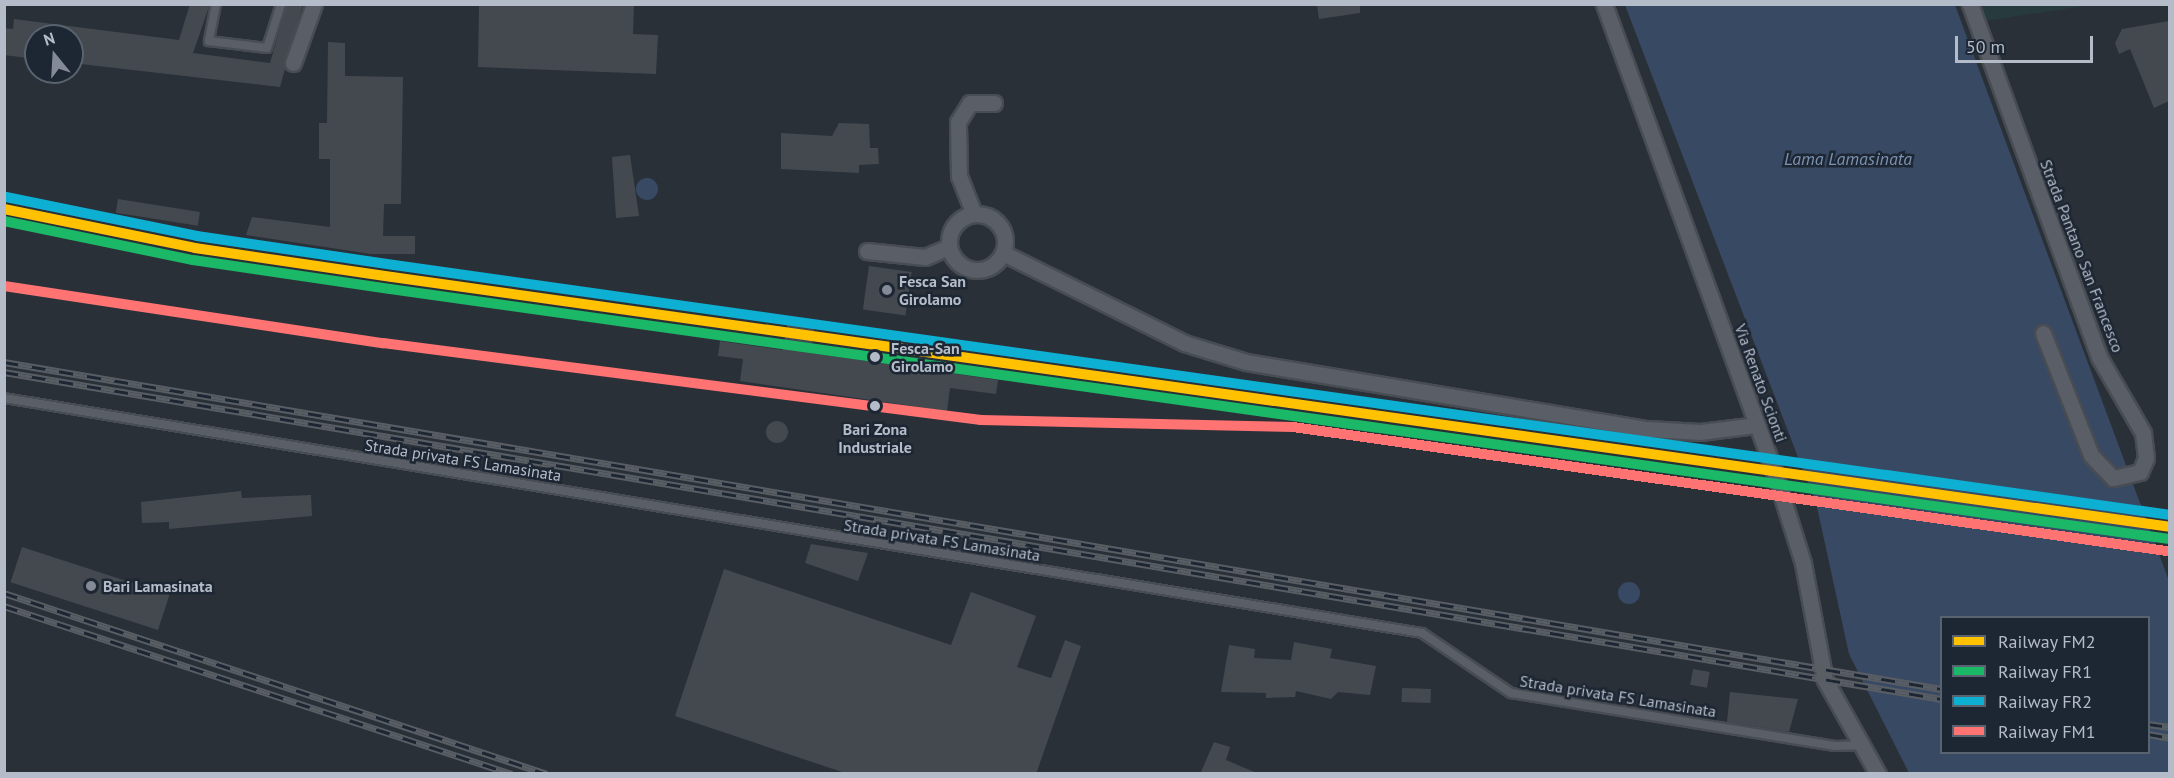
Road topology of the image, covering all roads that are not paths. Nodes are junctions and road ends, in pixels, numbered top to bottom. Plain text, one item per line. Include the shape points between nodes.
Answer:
1 (216, 4) edge
2 (281, 4) edge
3 (314, 4) edge
4 (1604, 4) edge
5 (1970, 4) edge
6 (293, 63) dead end
7 (994, 103) dead end
8 (974, 214) junction
9 (950, 247) junction
10 (867, 250) dead end
11 (1003, 253) junction
12 (2043, 333) dead end
13 (4, 398) edge
14 (1757, 425) junction
15 (1859, 745) junction
16 (1878, 774) edge

1 - 2 lane via 209,42 267,48
3 - 6 street
4 - 14 street, Via Renato Scionti
5 - 12 street, Strada Pantano San Francesco via 2099,357 2143,433 2146,458 2140,472 2114,477 2091,455
7 - 8 street via 970,103 958,122 959,176
8 - 9 street via 957,222
8 - 11 street via 1000,225
9 - 10 street via 925,257
9 - 11 street via 958,262 973,270 990,267
11 - 14 street via 1184,343 1246,363 1648,429 1700,432
13 - 15 lane, Strada privata FS Lamasinata via 1422,633 1511,693 1835,746
14 - 15 street, Via Renato Scionti via 1803,563 1825,680
15 - 16 street, Via Renato Scionti

